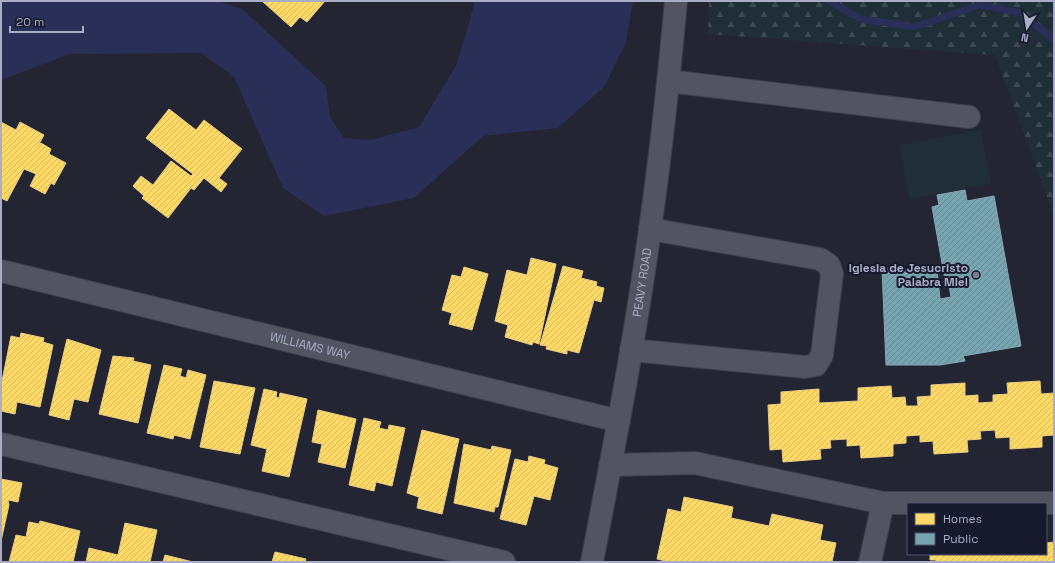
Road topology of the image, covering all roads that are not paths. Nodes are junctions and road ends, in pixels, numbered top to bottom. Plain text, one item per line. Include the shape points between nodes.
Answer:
1 (676, 1) edge
2 (668, 81) junction
3 (969, 117) dead end
4 (650, 229) junction
5 (1, 271) edge
6 (631, 350) junction
7 (619, 420) junction
8 (1, 444) edge
9 (610, 465) junction
10 (883, 503) junction
11 (1054, 503) edge
12 (504, 562) edge
13 (592, 562) edge
14 (870, 562) edge

1 - 2 street, PEAVY ROAD
2 - 3 street
2 - 4 street, PEAVY ROAD
4 - 6 street, PEAVY ROAD
4 - 6 street via 820,259 829,265 832,274 822,355 816,365 805,367
5 - 7 street, WILLIAMS WAY
6 - 7 street, PEAVY ROAD
7 - 9 street, PEAVY ROAD
8 - 12 street
9 - 10 street via 695,463
9 - 13 street, PEAVY ROAD
10 - 11 street
10 - 14 street

